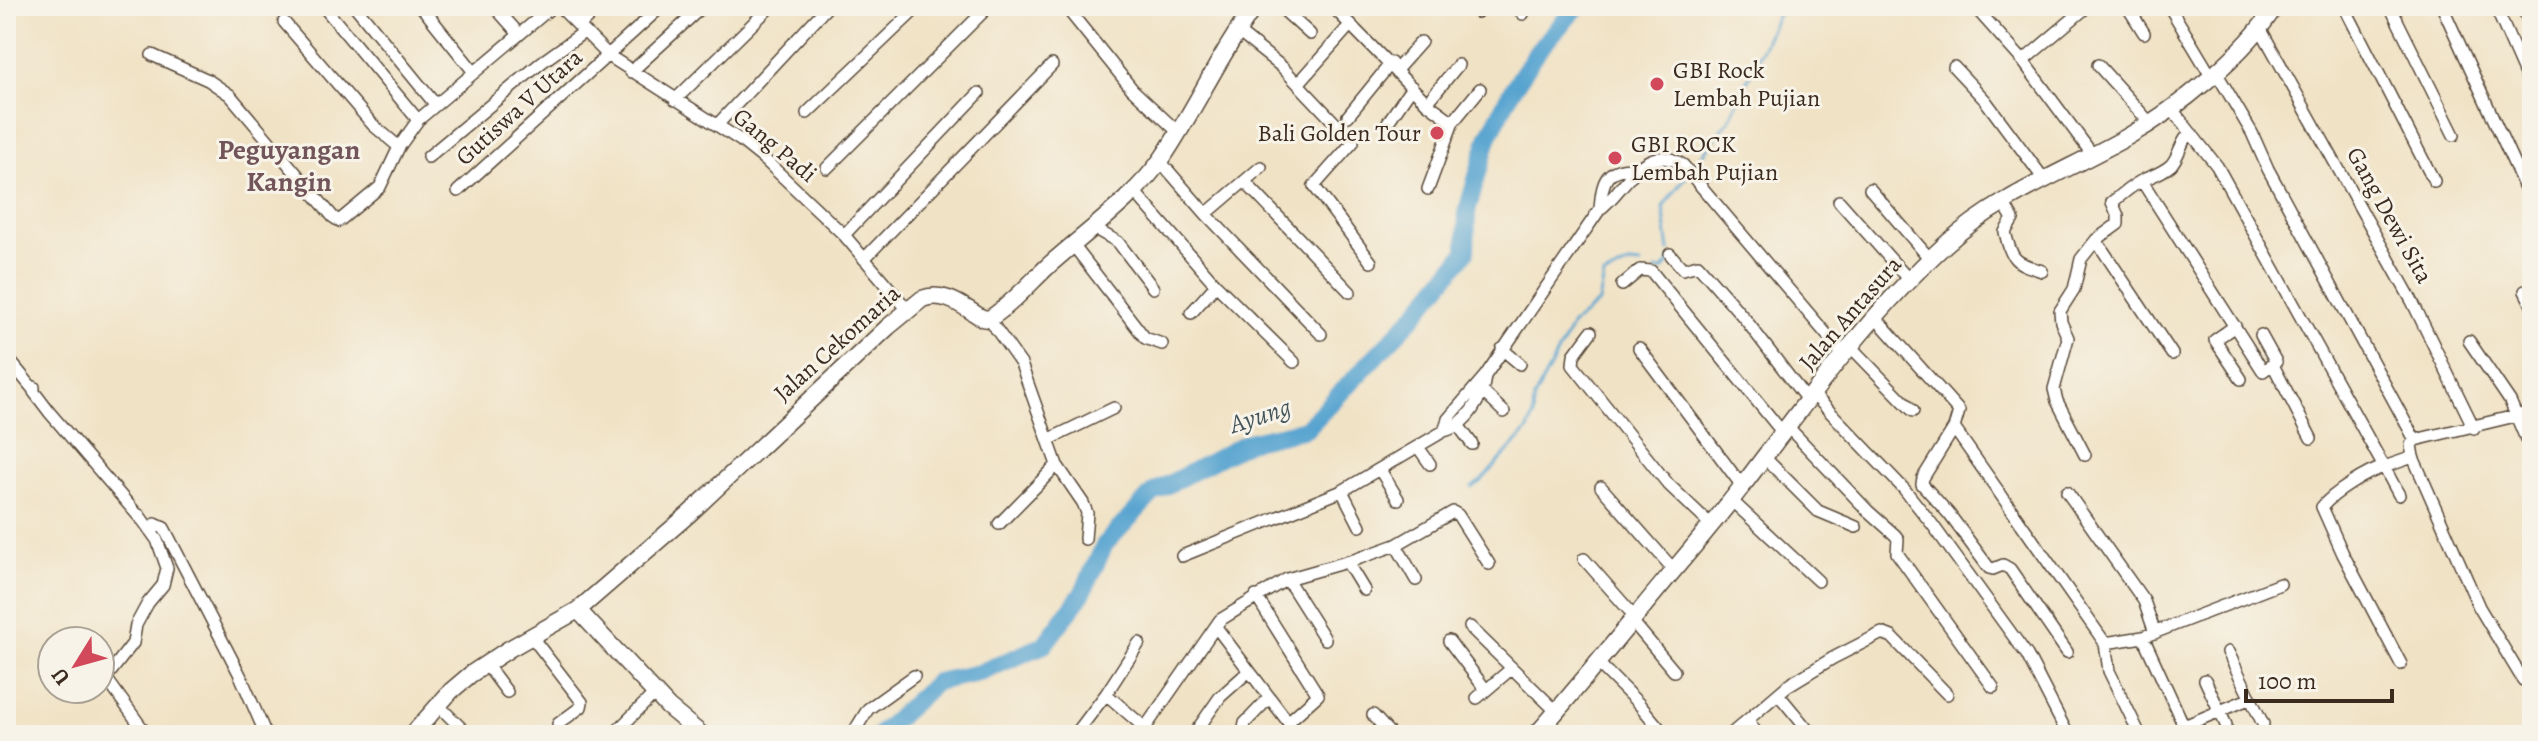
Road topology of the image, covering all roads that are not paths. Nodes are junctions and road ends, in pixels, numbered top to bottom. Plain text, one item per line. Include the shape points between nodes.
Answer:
1 (323, 6) edge
2 (355, 6) edge
3 (421, 6) edge
4 (494, 6) edge
5 (553, 6) edge
6 (559, 6) edge
7 (600, 6) edge
8 (662, 6) edge
9 (703, 6) edge
10 (771, 6) edge
11 (828, 6) edge
12 (919, 6) edge
13 (989, 6) edge
14 (1065, 6) edge
15 (1255, 6) edge
16 (1279, 6) edge
17 (1332, 6) edge
18 (1974, 6) edge
19 (2088, 6) edge
20 (2127, 6) edge
21 (2169, 6) edge
22 (2275, 6) edge
23 (2352, 6) edge
24 (2390, 6) edge
25 (2442, 6) edge
26 (2495, 6) edge
27 (2522, 6) edge
28 (284, 22) dead end
29 (1351, 24) junction
30 (2531, 25) edge
31 (2260, 28) junction
32 (581, 29) junction
33 (1237, 31) junction
34 (518, 33) junction
35 (2144, 33) dead end
36 (1310, 34) dead end
37 (1421, 42) dead end
38 (152, 55) dead end
39 (609, 56) junction
40 (2023, 61) junction
41 (1052, 65) dead end
42 (1458, 65) dead end
43 (2098, 65) dead end
44 (1394, 66) junction
45 (1954, 67) dead end
46 (474, 72) junction
47 (631, 72) junction
48 (2213, 74) junction
49 (1298, 84) junction
50 (1412, 87) junction
51 (1480, 89) dead end
52 (2532, 90) edge
53 (979, 93) dead end
54 (675, 100) junction
55 (1427, 103) junction
56 (435, 104) junction
57 (2171, 108) junction
58 (807, 113) dead end
59 (1348, 116) dead end
60 (418, 120) junction
61 (1388, 122) dead end
62 (1453, 122) junction
63 (2150, 123) junction
64 (718, 124) dead end
65 (1179, 133) junction
66 (2190, 133) junction
67 (2454, 135) dead end
68 (399, 147) junction
69 (2092, 154) junction
70 (428, 157) dead end
71 (1160, 161) junction
72 (1261, 167) dead end
73 (827, 168) dead end
74 (2043, 178) junction
75 (2142, 181) junction
76 (2434, 181) dead end
77 (1245, 182) junction
78 (1428, 189) dead end
79 (1870, 189) dead end
80 (458, 191) dead end
81 (1134, 191) junction
82 (1839, 201) dead end
83 (2003, 202) junction
84 (2532, 203) edge
85 (1206, 214) junction
86 (1095, 228) junction
87 (844, 235) junction
88 (2096, 240) junction
89 (1073, 245) junction
90 (1670, 254) dead end
91 (864, 259) junction
92 (1930, 259) junction
93 (1371, 262) dead end
94 (2042, 271) dead end
95 (1909, 280) junction
96 (1216, 285) junction
97 (1622, 285) dead end
98 (1153, 288) dead end
99 (2525, 291) dead end
100 (1350, 292) dead end
101 (2532, 305) edge
102 (908, 310) junction
103 (1191, 313) dead end
104 (1875, 317) junction
105 (989, 319) junction
106 (2235, 326) junction
107 (1591, 332) dead end
108 (1321, 334) dead end
109 (2261, 335) dead end
110 (2469, 341) dead end
111 (1162, 344) dead end
112 (1639, 348) dead end
113 (1502, 349) junction
114 (1847, 351) junction
115 (2172, 354) dead end
116 (6, 356) edge
117 (1294, 362) dead end
118 (1520, 364) dead end
119 (2273, 365) junction
120 (1485, 376) junction
121 (2241, 379) dead end
122 (1483, 392) junction
123 (1810, 397) junction
124 (1114, 408) dead end
125 (1913, 411) dead end
126 (1504, 412) dead end
127 (2532, 412) edge
128 (2517, 417) junction
129 (1458, 425) junction
130 (1954, 428) junction
131 (2474, 428) junction
132 (1785, 430) junction
133 (1444, 431) junction
134 (2311, 438) dead end
135 (1048, 440) junction
136 (2415, 440) junction
137 (1472, 444) dead end
138 (1418, 447) junction
139 (2532, 453) edge
140 (2085, 455) dead end
141 (1764, 457) junction
142 (2413, 457) junction
143 (1430, 464) dead end
144 (1057, 465) junction
145 (2384, 467) junction
146 (1380, 470) junction
147 (1742, 486) junction
148 (1601, 487) dead end
149 (1342, 491) junction
150 (2067, 492) dead end
151 (2399, 495) dead end
152 (1398, 499) dead end
153 (1731, 500) junction
154 (143, 521) junction
155 (999, 524) dead end
156 (1711, 525) junction
157 (1360, 526) dead end
158 (1856, 527) dead end
159 (1085, 539) dead end
160 (1396, 545) junction
161 (1182, 556) dead end
162 (1584, 559) dead end
163 (1347, 562) junction
164 (1489, 564) dead end
165 (1674, 570) junction
166 (1287, 579) junction
167 (1416, 580) dead end
168 (1818, 581) dead end
169 (2280, 584) dead end
170 (1364, 590) dead end
171 (1256, 596) junction
172 (578, 610) junction
173 (1634, 619) junction
174 (1216, 627) junction
175 (1470, 627) dead end
176 (2155, 633) junction
177 (531, 636) junction
178 (2143, 637) junction
179 (1325, 639) dead end
180 (1449, 641) dead end
181 (1139, 643) dead end
182 (2105, 643) junction
183 (2067, 652) dead end
184 (2228, 652) dead end
185 (1597, 662) junction
186 (486, 664) junction
187 (2401, 664) dead end
188 (1511, 669) junction
189 (1674, 671) dead end
190 (1248, 672) junction
191 (914, 676) dead end
192 (2205, 680) dead end
193 (2523, 680) dead end
194 (1993, 687) dead end
195 (507, 692) dead end
196 (655, 693) junction
197 (1106, 694) junction
198 (1778, 694) junction
199 (1947, 694) dead end
200 (1269, 698) junction
201 (2251, 698) junction
202 (438, 705) junction
203 (2219, 711) junction
204 (1557, 712) junction
205 (1373, 715) dead end
206 (1748, 721) junction
207 (1288, 722) junction
208 (558, 724) dead end
209 (2263, 724) dead end
210 (2226, 725) dead end
211 (1197, 730) dead end
212 (2186, 730) edge
213 (689, 732) edge
214 (147, 735) edge
215 (266, 735) edge
216 (412, 735) edge
217 (468, 735) edge
218 (620, 735) edge
219 (852, 735) edge
220 (1075, 735) edge
221 (1248, 735) edge
222 (1298, 735) edge
223 (1391, 735) edge
224 (1536, 735) edge
225 (1665, 735) edge
226 (1730, 735) edge
227 (1758, 735) edge
228 (1812, 735) edge
229 (2068, 735) edge
230 (2140, 735) edge

1 - 60 street
2 - 56 street
3 - 46 street
4 - 34 street
5 - 34 street
6 - 32 street, Gang Padi
7 - 32 street
8 - 39 street, Gutiswa V Utara
9 - 47 street
10 - 54 street
11 - 64 street
12 - 58 street
13 - 73 street
14 - 65 street via 1132,89
15 - 33 street
16 - 36 street
17 - 29 street
18 - 40 street
19 - 40 street
20 - 35 street
21 - 48 street
22 - 31 street, Jalan Antasura
23 - 76 street via 2348,14
24 - 67 street
25 - 84 street
26 - 52 street
27 - 30 street
28 - 68 street via 373,125
29 - 44 street
29 - 49 street
31 - 48 street, Jalan Antasura
31 - 131 street, Gang Dewi Sita via 2412,301
32 - 39 street, Gang Padi
32 - 70 street
33 - 49 street
33 - 65 street
34 - 46 street
37 - 44 street
38 - 68 street via 230,95 336,219 375,193
39 - 47 street, Gang Padi
39 - 80 street, Gutiswa V Utara
40 - 69 street
41 - 91 street
42 - 55 street
43 - 63 street
44 - 50 street
44 - 59 street
45 - 74 street
46 - 56 street
47 - 54 street, Gang Padi
48 - 57 street, Jalan Antasura
48 - 136 street via 2252,133
49 - 93 street via 1353,142 1314,186
50 - 55 street
50 - 61 street
51 - 62 street
53 - 87 street
54 - 87 street, Gang Padi via 757,153
55 - 62 street
56 - 60 street
57 - 63 street, Jalan Antasura
57 - 66 street
60 - 68 street
62 - 78 street
63 - 69 street, Jalan Antasura
65 - 71 street
66 - 75 street via 2170,166
66 - 145 street via 2217,166
69 - 74 street, Jalan Antasura
71 - 81 street
71 - 85 street
72 - 77 street
74 - 83 street, Jalan Antasura
75 - 88 street via 2112,202 2118,224
75 - 106 street
77 - 85 street
77 - 100 street
79 - 92 street
81 - 86 street
81 - 96 street
82 - 95 street
83 - 92 street, Jalan Antasura
83 - 94 street via 2013,219 2005,232 2011,255 2017,263
85 - 108 street
86 - 89 street
86 - 98 street via 1118,242
87 - 91 street, Gang Padi
88 - 115 street
88 - 140 street via 2081,259 2074,289 2060,311 2068,338 2054,389
89 - 105 street
89 - 111 street via 1145,338
90 - 123 street via 1683,269 1698,265
91 - 102 street, Gang Padi
92 - 95 street, Jalan Antasura
95 - 104 street, Jalan Antasura
96 - 103 street
96 - 117 street
97 - 132 street via 1643,269 1655,275
99 - 101 street
102 - 105 street, Jalan Cekomaria via 935,296
102 - 172 street, Jalan Cekomaria
104 - 114 street, Jalan Antasura
104 - 130 street via 1959,410
105 - 135 street via 1021,364
106 - 119 street via 2261,371
106 - 121 street via 2215,340
107 - 156 street via 1573,365 1668,484
109 - 119 street
110 - 128 street
112 - 147 street
113 - 114 street via 1600,209 1613,200 1635,168 1661,158 1683,165
113 - 118 street
113 - 120 street
114 - 123 street, Jalan Antasura
114 - 125 street
116 - 154 street
119 - 134 street
120 - 122 street
120 - 133 street
122 - 126 street
122 - 129 street
123 - 132 street, Jalan Antasura
123 - 229 street via 1904,489 1932,524 2027,655
124 - 135 street
127 - 128 street
128 - 131 street
128 - 139 street
129 - 133 street
129 - 137 street
130 - 182 street
130 - 183 street via 1922,484 1989,568 2010,569
131 - 136 street
132 - 141 street, Jalan Antasura
132 - 194 street via 1895,535 1897,553
133 - 138 street
135 - 144 street
136 - 142 street
138 - 143 street
138 - 146 street
141 - 147 street, Jalan Antasura
141 - 158 street via 1818,511
142 - 145 street
142 - 193 street via 2479,607
144 - 155 street
144 - 159 street via 1087,513
145 - 151 street
145 - 187 street via 2364,475 2322,507
146 - 149 street
146 - 152 street
147 - 153 street, Jalan Antasura
148 - 165 street
149 - 157 street
149 - 161 street
150 - 176 street via 2144,601
153 - 156 street, Jalan Antasura
153 - 168 street
154 - 214 street via 167,568 163,585 136,625 133,643 106,678
154 - 215 street via 164,528
156 - 165 street, Jalan Antasura
160 - 163 street
160 - 164 street via 1456,513
160 - 167 street
162 - 173 street
163 - 166 street
163 - 170 street
165 - 173 street, Jalan Antasura
166 - 171 street
166 - 179 street
169 - 176 street
171 - 174 street
171 - 207 street via 1318,695
172 - 177 street, Jalan Cekomaria
172 - 196 street
173 - 185 street, Jalan Antasura
173 - 189 street
174 - 190 street
174 - 197 street via 1145,728
175 - 188 street
176 - 178 street
177 - 186 street, Jalan Cekomaria
177 - 208 street via 582,702
178 - 182 street
178 - 212 street
180 - 188 street via 1482,694
181 - 197 street
182 - 230 street via 2109,671
184 - 201 street
185 - 204 street, Jalan Antasura
185 - 225 street
186 - 195 street
186 - 202 street, Jalan Cekomaria
188 - 204 street
190 - 200 street
190 - 211 street via 1220,697
191 - 219 street via 868,709
192 - 203 street
196 - 213 street
196 - 218 street via 619,729
197 - 220 street
198 - 199 street via 1882,633
198 - 206 street
198 - 228 street
200 - 207 street
200 - 221 street via 1245,723
201 - 203 street
201 - 209 street
202 - 216 street, Jalan Cekomaria
202 - 217 street
203 - 210 street
203 - 212 street
204 - 224 street, Jalan Antasura
205 - 223 street
206 - 226 street
206 - 227 street
207 - 222 street

